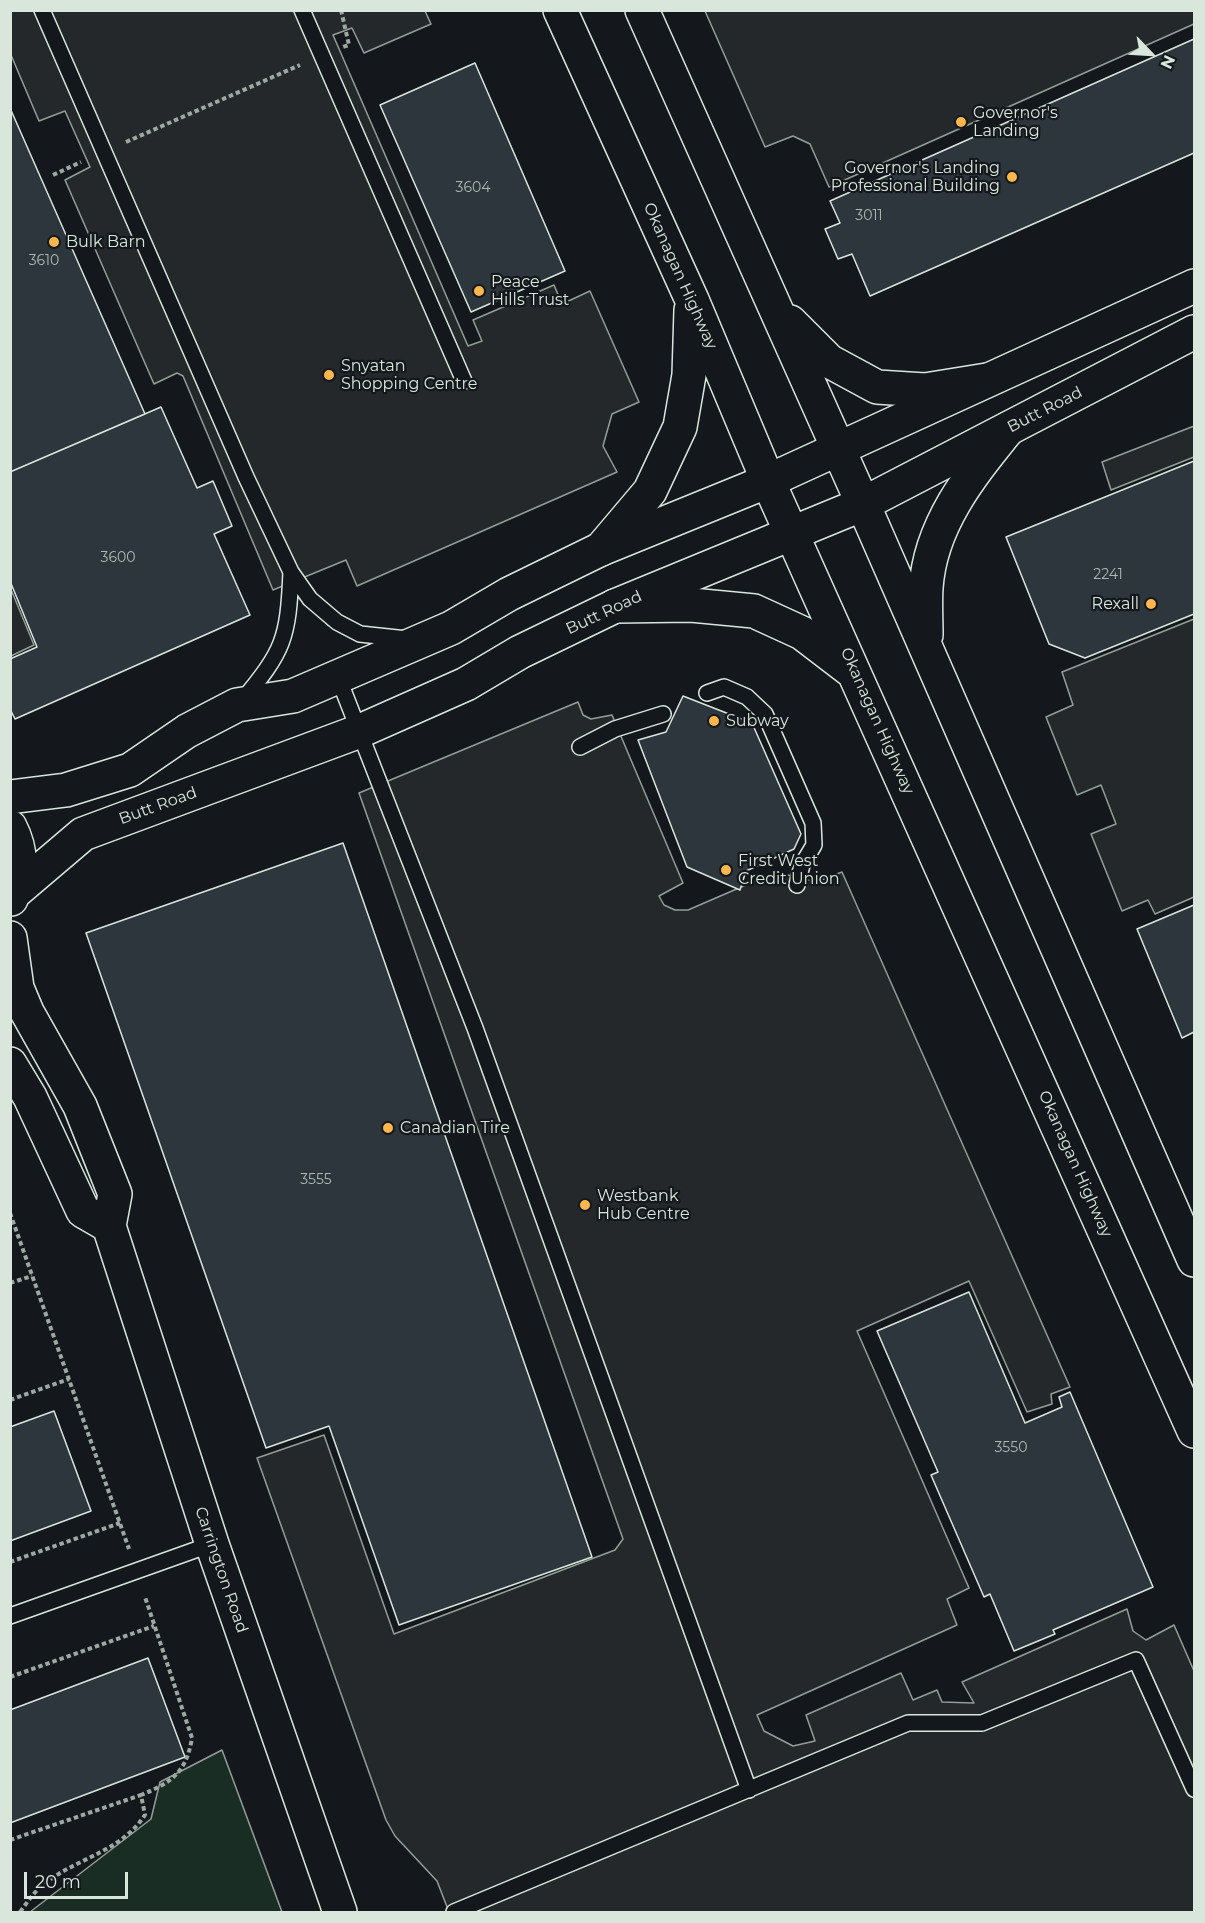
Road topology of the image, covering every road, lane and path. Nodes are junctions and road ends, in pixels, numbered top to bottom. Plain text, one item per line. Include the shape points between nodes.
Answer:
1 (42, 10) edge
2 (302, 10) edge
3 (340, 10) edge
4 (560, 10) edge
5 (642, 10) edge
6 (322, 56) junction
7 (104, 152) junction
8 (53, 175) dead end
9 (1194, 286) edge
10 (692, 300) junction
11 (775, 307) junction
12 (1194, 332) edge
13 (987, 380) junction
14 (464, 381) dead end
15 (1008, 429) junction
16 (839, 448) junction
17 (768, 480) junction
18 (863, 504) junction
19 (793, 534) junction
20 (601, 549) junction
21 (291, 572) junction
22 (615, 606) junction
23 (422, 640) junction
24 (926, 645) junction
25 (856, 674) junction
26 (338, 677) junction
27 (707, 693) dead end
28 (237, 705) junction
29 (663, 714) dead end
30 (360, 731) junction
31 (580, 747) dead end
32 (10, 797) edge
33 (10, 827) edge
34 (797, 885) dead end
35 (13, 896) edge
36 (10, 938) edge
37 (10, 1065) edge
38 (10, 1213) edge
39 (109, 1226) junction
40 (1194, 1260) edge
41 (33, 1275) junction
42 (10, 1283) edge
43 (69, 1379) junction
44 (10, 1400) edge
45 (1194, 1431) edge
46 (120, 1523) junction
47 (212, 1544) junction
48 (130, 1552) dead end
49 (10, 1562) edge
50 (145, 1597) dead end
51 (10, 1616) edge
52 (154, 1626) junction
53 (10, 1677) edge
54 (1194, 1789) edge
55 (749, 1790) junction
56 (141, 1795) junction
57 (10, 1840) edge
58 (20, 1912) edge
59 (340, 1912) edge
60 (454, 1912) edge

1 - 7 lane
2 - 6 lane
3 - 6 path via 349,45
4 - 10 main road, Okanagan Highway
5 - 11 main road
6 - 7 path
6 - 14 lane
7 - 8 path
7 - 21 lane
9 - 13 main road
10 - 17 main road, Okanagan Highway
10 - 20 main road via 689,375 680,427 650,490
11 - 13 main road via 829,361 877,387 925,390
11 - 16 main road
12 - 15 main road, Butt Road
13 - 16 main road
15 - 18 main road, Butt Road
15 - 24 main road via 962,486 937,538 926,586
16 - 17 main road
16 - 18 main road
17 - 19 main road, Okanagan Highway
17 - 20 main road
18 - 19 main road, Butt Road
18 - 24 main road
19 - 22 main road, Butt Road
19 - 25 main road, Okanagan Highway
20 - 23 main road
21 - 23 lane via 310,599 337,622 360,634
21 - 28 lane via 289,617 283,643 269,667
22 - 25 main road via 691,605 754,611 802,633
22 - 30 main road, Butt Road via 520,652 466,684
23 - 26 main road
24 - 40 main road
25 - 45 main road, Okanagan Highway
26 - 28 main road via 293,696
26 - 30 lane
27 - 34 lane via 724,687 747,697 765,714 813,823 814,845 802,865
28 - 32 main road via 187,731 130,770 66,790
29 - 31 lane via 615,729
30 - 35 main road, Butt Road via 83,834
30 - 55 lane via 475,1028
33 - 35 main road via 17,840 20,866
36 - 39 main road, Carrington Road via 17,988 80,1106 115,1194
37 - 39 main road via 30,1097 83,1211
38 - 41 path
39 - 47 main road, Carrington Road
41 - 42 path
41 - 43 path
43 - 44 path
43 - 46 path
46 - 48 path
46 - 49 path
47 - 51 lane
47 - 59 main road, Carrington Road
50 - 52 path
52 - 53 path
52 - 56 path via 192,1738 189,1755 168,1783
54 - 55 lane via 1137,1660 982,1723 908,1724
55 - 60 lane
56 - 57 path
56 - 58 path via 146,1815 135,1831 50,1879 35,1891

